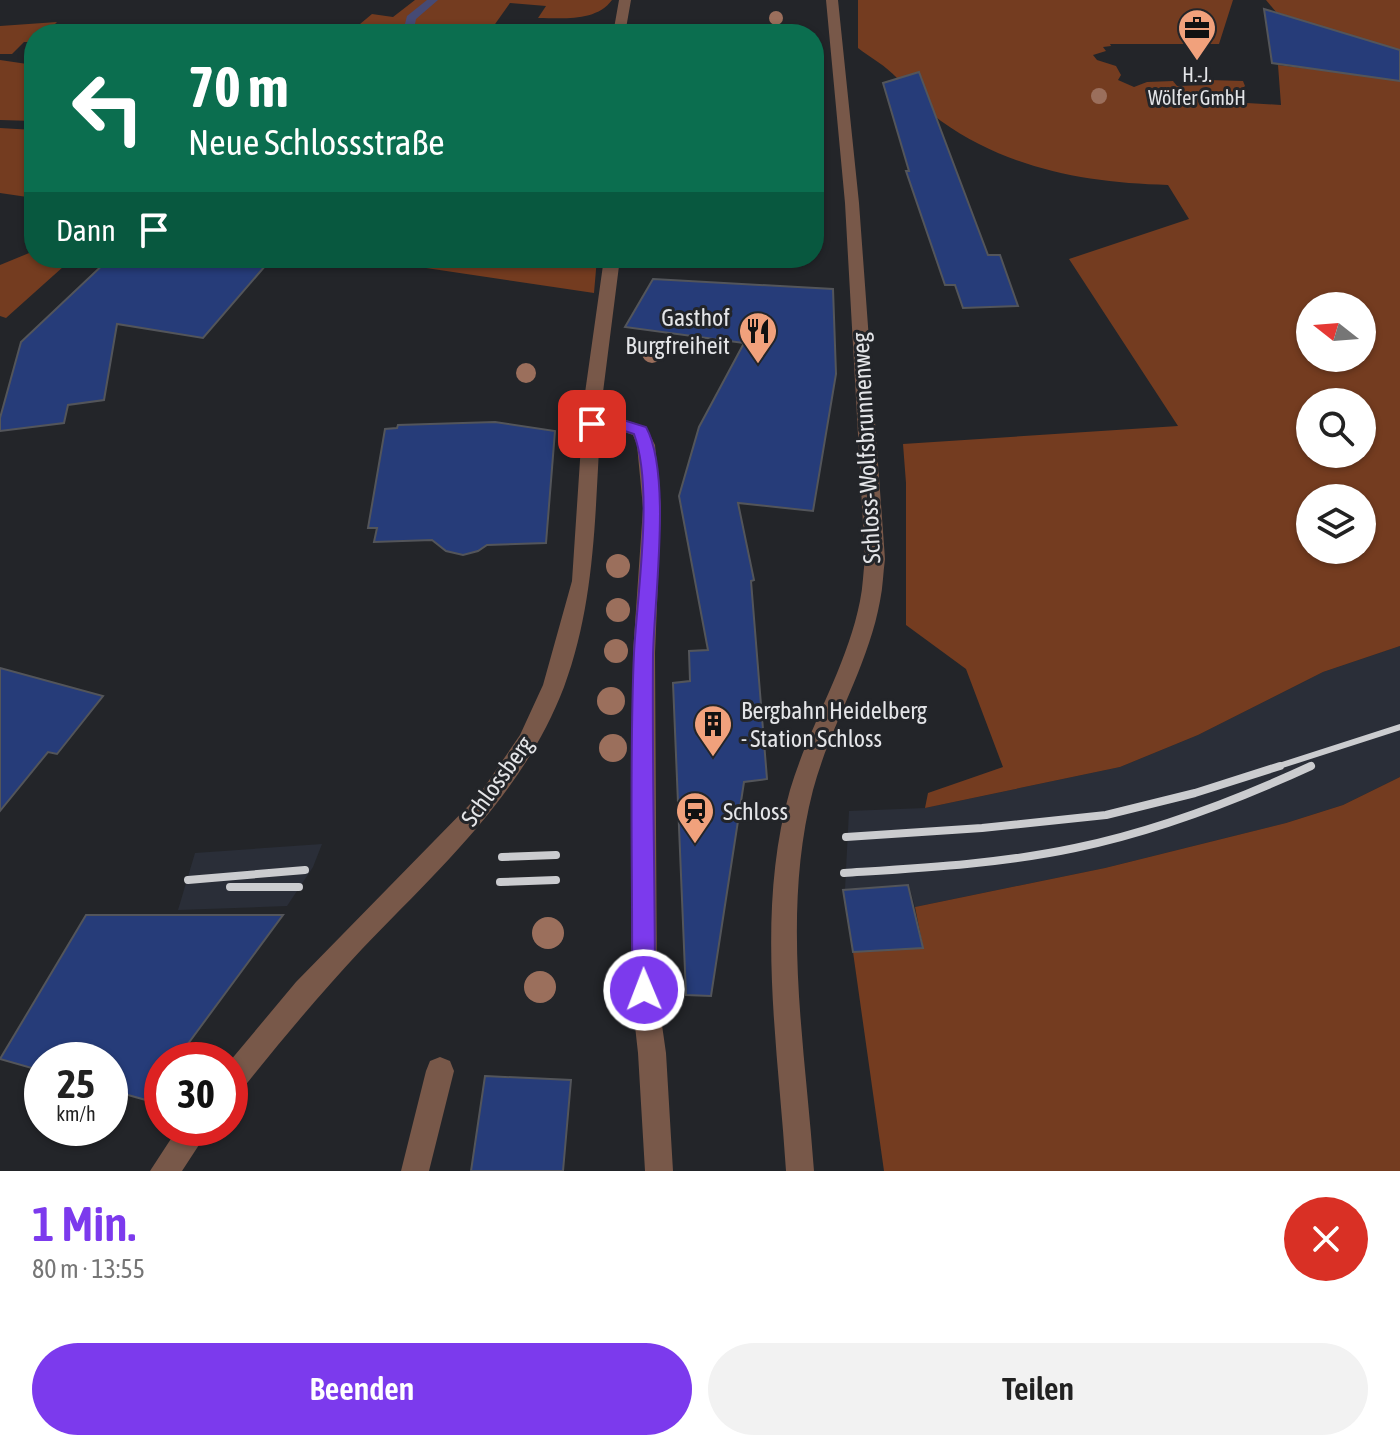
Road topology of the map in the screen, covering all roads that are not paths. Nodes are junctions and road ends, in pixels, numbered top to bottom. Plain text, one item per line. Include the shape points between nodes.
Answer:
1 (625, 0) edge
2 (832, 0) edge
3 (621, 24) edge
4 (611, 268) edge
5 (592, 424) junction
6 (248, 1060) edge
7 (440, 1071) dead end
8 (183, 1146) edge
9 (164, 1171) edge
10 (415, 1171) edge
11 (659, 1171) edge
12 (800, 1171) edge

1 - 3 street
2 - 12 street, Schloss-Wolfsbrunnenweg via 852,203 875,546 866,614 802,789 787,863 785,957
4 - 5 street, Schlossberg
5 - 6 street, Schlossberg via 582,581 559,672 529,740 487,802 305,991
5 - 11 street via 620,424 640,431 652,508 644,653 642,936
7 - 10 street
8 - 9 street

